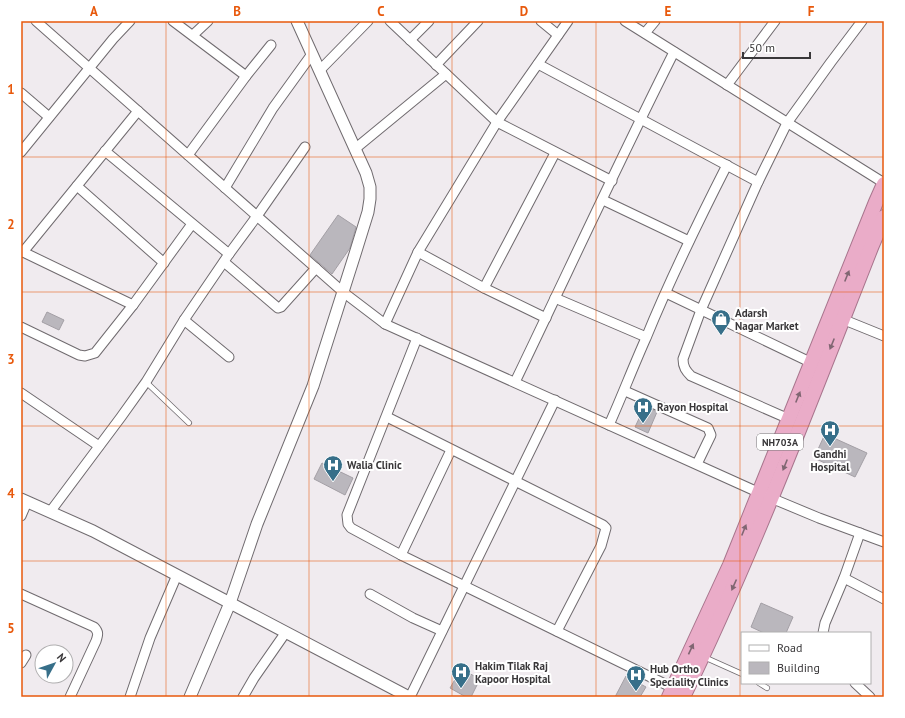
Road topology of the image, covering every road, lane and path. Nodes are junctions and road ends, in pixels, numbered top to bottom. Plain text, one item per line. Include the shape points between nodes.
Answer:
1 (130, 21) edge
2 (173, 21) edge
3 (208, 21) edge
4 (298, 21) edge
5 (368, 21) edge
6 (390, 21) edge
7 (429, 21) edge
8 (478, 21) edge
9 (541, 21) edge
10 (568, 21) edge
11 (625, 21) edge
12 (655, 21) edge
13 (776, 21) edge
14 (862, 21) edge
15 (41, 23) edge
16 (645, 33) junction
17 (193, 35) junction
18 (558, 35) junction
19 (410, 40) junction
20 (271, 45) dead end
21 (674, 52) junction
22 (312, 54) junction
23 (538, 64) junction
24 (436, 65) junction
25 (89, 68) junction
26 (320, 70) junction
27 (446, 74) junction
28 (246, 76) junction
29 (727, 85) junction
30 (21, 93) edge
31 (138, 111) junction
32 (49, 117) junction
33 (641, 118) junction
34 (497, 122) junction
35 (787, 123) junction
36 (305, 147) dead end
37 (356, 148) junction
38 (105, 151) junction
39 (21, 152) edge
40 (554, 153) junction
41 (188, 155) junction
42 (727, 164) junction
43 (612, 181) junction
44 (758, 182) junction
45 (884, 184) edge
46 (77, 186) junction
47 (225, 188) junction
48 (603, 200) junction
49 (257, 216) junction
50 (884, 217) edge
51 (192, 224) junction
52 (688, 241) junction
53 (22, 252) edge
54 (418, 252) junction
55 (226, 258) junction
56 (164, 263) junction
57 (316, 268) junction
58 (484, 288) junction
59 (343, 292) junction
60 (666, 293) junction
61 (555, 298) junction
62 (133, 305) junction
63 (701, 310) junction
64 (546, 318) junction
65 (842, 319) junction
66 (184, 320) junction
67 (385, 324) junction
68 (21, 327) edge
69 (884, 336) edge
70 (646, 337) junction
71 (417, 338) junction
72 (229, 357) dead end
73 (812, 363) junction
74 (146, 382) junction
75 (515, 382) junction
76 (625, 391) junction
77 (21, 393) edge
78 (555, 400) junction
79 (387, 417) junction
80 (789, 419) junction
81 (189, 423) dead end
82 (609, 425) junction
83 (99, 446) junction
84 (452, 450) junction
85 (698, 464) junction
86 (516, 481) junction
87 (765, 495) junction
88 (24, 500) edge
89 (50, 512) junction
90 (21, 516) edge
91 (860, 534) junction
92 (884, 542) edge
93 (401, 555) junction
94 (177, 575) junction
95 (844, 578) junction
96 (465, 586) junction
97 (21, 594) edge
98 (370, 594) dead end
99 (884, 599) edge
100 (230, 603) junction
101 (442, 631) junction
102 (557, 631) junction
103 (286, 632) junction
104 (823, 632) edge
105 (26, 654) dead end
106 (703, 656) junction
107 (21, 663) edge
108 (741, 674) edge
109 (761, 684) edge
110 (856, 684) edge
111 (767, 688) dead end
112 (675, 694) edge
113 (70, 697) edge
114 (130, 697) edge
115 (190, 697) edge
116 (243, 697) edge
117 (410, 697) edge
118 (870, 697) edge

1 - 25 street
2 - 17 street
3 - 17 street
4 - 22 street
5 - 26 street
6 - 19 street
7 - 19 street
8 - 24 street
9 - 18 street
10 - 18 street
11 - 16 street
12 - 16 street
13 - 29 street
14 - 35 street
15 - 25 street
16 - 21 street
17 - 28 street
18 - 23 street
19 - 24 street
20 - 28 street
21 - 29 street
21 - 33 street
22 - 26 street
22 - 47 street via 273,108
23 - 33 street
23 - 34 street
24 - 27 street
25 - 31 street
25 - 32 street
26 - 37 street
27 - 34 street
27 - 37 street
28 - 41 street
29 - 35 street
30 - 32 street
31 - 38 street
31 - 41 street
32 - 39 street
33 - 42 street
33 - 43 street
34 - 40 street
34 - 54 street
35 - 44 street
35 - 45 street
36 - 49 street
37 - 59 street via 370,187 370,199
38 - 46 street
38 - 51 street
40 - 43 street
40 - 58 street
41 - 47 street
42 - 44 street
42 - 52 street
43 - 48 street
44 - 63 street
73 -> 45 highway, NH703A
46 - 53 street
46 - 56 street
47 - 49 street
48 - 52 street
48 - 61 street
49 - 55 street
49 - 57 street
50 - 65 highway, NH703A
51 - 55 street
51 - 56 street
52 - 60 street
53 - 62 street
54 - 58 street
54 - 67 street
55 - 57 street via 278,308
55 - 66 street
56 - 62 street
57 - 59 street
58 - 64 street
59 - 67 street
59 - 100 street via 313,386 257,524
60 - 63 street
60 - 70 street
61 - 64 street
61 - 70 street
62 - 68 street via 95,353 89,355 79,355
63 - 73 street
63 - 80 street via 683,359 686,371 691,376
64 - 75 street
65 - 69 street
65 -> 87 highway, NH703A
66 - 72 street
66 - 74 street
67 - 71 street
70 - 76 street
71 - 75 street
71 - 79 street
80 -> 73 highway, NH703A
74 - 81 lane
74 - 83 street
75 - 78 street
76 - 82 street
76 - 85 street via 709,429 711,435
77 - 83 street
78 - 82 street
78 - 86 street
79 - 84 street
79 - 93 street via 347,520 351,528
80 - 87 highway, NH703A
82 - 85 street
83 - 89 street
84 - 86 street
84 - 93 street
85 - 87 street
86 - 96 street
86 - 102 street via 606,528 601,546
87 - 91 street
87 -> 106 highway, NH703A
112 -> 87 highway, NH703A via 730,565
88 - 89 street
88 - 90 street
89 - 94 street via 93,531
91 - 92 street
91 - 95 street
93 - 96 street
94 - 100 street
94 - 114 street via 150,638
95 - 99 street
95 - 104 street via 824,623
96 - 101 street
96 - 102 street
97 - 113 street via 94,627 97,631 96,641
98 - 101 street
100 - 103 street
100 - 115 street
101 - 117 street
102 - 112 street
103 - 116 street
103 - 117 street
105 - 107 street
106 - 108 lane
106 - 112 highway, NH703A
109 - 111 lane
110 - 118 street

